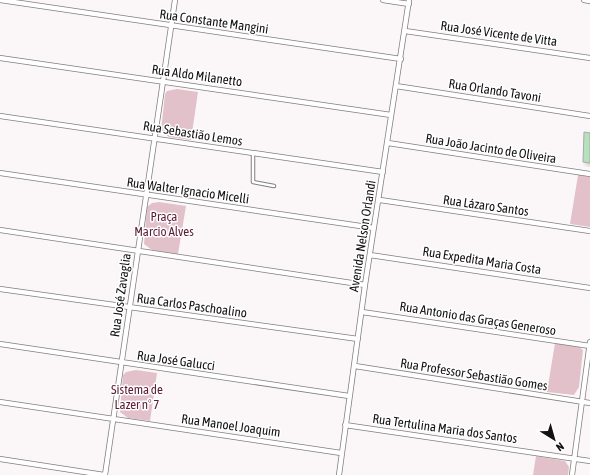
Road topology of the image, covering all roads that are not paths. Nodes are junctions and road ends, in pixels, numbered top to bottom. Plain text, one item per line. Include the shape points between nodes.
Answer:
1 (0, 0) edge
2 (175, 0) edge
3 (383, 0) edge
4 (584, 0) edge
5 (590, 1) edge
6 (409, 2) edge
7 (171, 26) junction
8 (405, 30) junction
9 (0, 58) edge
10 (590, 58) edge
11 (401, 59) junction
12 (163, 81) junction
13 (396, 86) junction
14 (391, 115) junction
15 (0, 116) edge
16 (590, 116) edge
17 (155, 138) junction
18 (388, 143) junction
19 (253, 153) junction
20 (383, 172) junction
21 (0, 173) edge
22 (590, 174) edge
23 (274, 186) dead end
24 (146, 195) junction
25 (380, 200) junction
26 (374, 228) junction
27 (0, 230) edge
28 (590, 231) edge
29 (137, 252) junction
30 (370, 255) junction
31 (365, 285) junction
32 (590, 288) edge
33 (0, 289) edge
34 (130, 307) junction
35 (362, 312) junction
36 (358, 340) junction
37 (590, 342) edge
38 (0, 344) edge
39 (590, 346) edge
40 (122, 363) junction
41 (355, 366) junction
42 (349, 396) junction
43 (0, 402) edge
44 (582, 402) junction
45 (590, 403) edge
46 (113, 419) junction
47 (345, 425) junction
48 (341, 453) junction
49 (574, 458) junction
50 (0, 459) edge
51 (590, 461) edge
52 (105, 475) edge
53 (339, 475) edge
54 (572, 475) edge

1 - 7 street, Rua Constante Mangini
2 - 7 street, Rua José Zavaglia
3 - 6 street
4 - 5 street
6 - 8 street, Avenida Nelson Orlandi
7 - 11 street, Rua Constante Mangini
7 - 12 street, Rua José Zavaglia
8 - 10 street, Rua José Vicente de Vitta
8 - 11 street, Avenida Nelson Orlandi
9 - 12 street, Rua Aldo Milanetto
11 - 13 street, Avenida Nelson Orlandi
12 - 14 street, Rua Aldo Milanetto
12 - 17 street, Rua José Zavaglia
13 - 14 street, Avenida Nelson Orlandi
13 - 16 street, Rua Orlando Tavoni
14 - 18 street, Avenida Nelson Orlandi
15 - 17 street, Rua Sebastião Lemos
17 - 19 street, Rua Sebastião Lemos
17 - 24 street, Rua José Zavaglia
18 - 20 street, Avenida Nelson Orlandi
18 - 22 street, Rua João Jacinto de Oliveira
19 - 20 street, Rua Sebastião Lemos
19 - 23 lane via 253,182
20 - 25 street, Avenida Nelson Orlandi
21 - 24 street, Rua Walter Ignacio Micelli
24 - 26 street, Rua Walter Ignacio Micelli
24 - 29 street, Rua José Zavaglia
25 - 26 street, Avenida Nelson Orlandi
25 - 28 street, Rua Lázaro Santos
26 - 30 street, Avenida Nelson Orlandi
27 - 29 street
29 - 31 street
29 - 34 street, Rua José Zavaglia
30 - 31 street, Avenida Nelson Orlandi
30 - 32 street, Rua Expedita Maria Costa
31 - 35 street, Avenida Nelson Orlandi
33 - 34 street, Rua Carlos Paschoalino
34 - 36 street, Rua Carlos Paschoalino
34 - 40 street, Rua José Zavaglia
35 - 36 street, Avenida Nelson Orlandi
35 - 39 street, Rua Antonio das Graças Generoso
36 - 41 street, Avenida Nelson Orlandi
37 - 39 street
38 - 40 street, Rua José Galucci
39 - 44 street
40 - 42 street, Rua José Galucci
40 - 46 street, Rua José Zavaglia
41 - 42 street, Avenida Nelson Orlandi
41 - 44 street, Rua Professor Sebastião Gomes
42 - 47 street, Avenida Nelson Orlandi
43 - 46 street, Rua Manoel Joaquim
44 - 45 street, Rua Professor Sebastião Gomes
44 - 49 street
46 - 48 street, Rua Manoel Joaquim
46 - 52 street, Rua José Zavaglia
47 - 48 street, Avenida Nelson Orlandi
47 - 49 street, Rua Tertulina Maria dos Santos
48 - 53 street, Avenida Nelson Orlandi
49 - 51 street, Rua Tertulina Maria dos Santos
49 - 54 street
50 - 52 street

